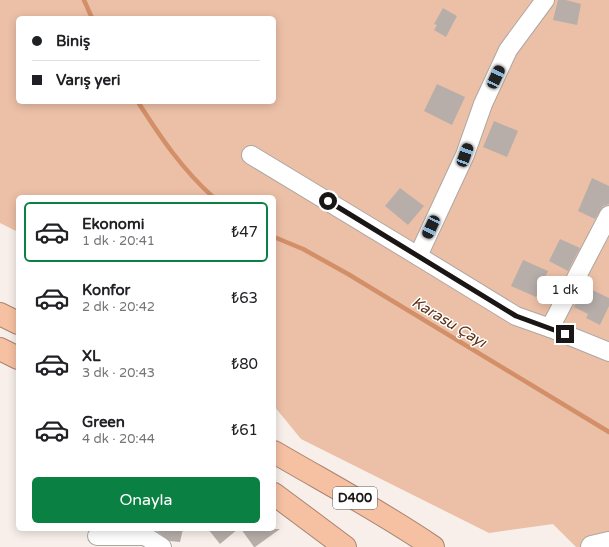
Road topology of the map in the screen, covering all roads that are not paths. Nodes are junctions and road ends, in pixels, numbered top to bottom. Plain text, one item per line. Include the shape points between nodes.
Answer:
1 (545, 0) edge
2 (251, 155) dead end
3 (609, 215) edge
4 (418, 256) junction
5 (0, 314) edge
6 (16, 322) edge
7 (550, 328) junction
8 (0, 350) edge
9 (609, 352) edge
10 (16, 357) edge
11 (276, 453) edge
12 (276, 495) edge
13 (97, 536) dead end
14 (609, 543) edge
15 (162, 547) edge
16 (345, 547) edge
17 (433, 547) edge
18 (592, 547) edge

1 - 4 street via 508,50 483,104 465,155
2 - 4 street
3 - 7 street
4 - 7 street via 516,316
5 - 6 highway
7 - 9 street
8 - 10 highway
11 - 17 highway, D400 via 406,528
12 - 16 highway
13 - 15 street via 145,536
14 - 18 street

